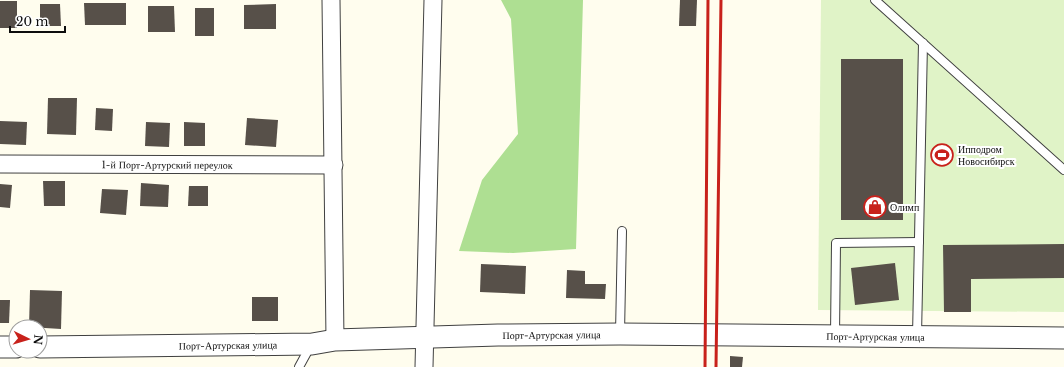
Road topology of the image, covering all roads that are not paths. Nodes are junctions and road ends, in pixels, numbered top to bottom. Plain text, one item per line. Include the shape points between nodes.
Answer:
1 (331, 0) edge
2 (433, 0) edge
3 (875, 0) edge
4 (923, 43) junction
5 (0, 164) edge
6 (334, 165) junction
7 (1064, 170) edge
8 (622, 231) dead end
9 (919, 242) junction
10 (620, 334) junction
11 (425, 336) junction
12 (835, 336) junction
13 (917, 337) junction
14 (1064, 338) edge
15 (335, 340) junction
16 (312, 344) junction
17 (48, 347) edge
18 (299, 367) edge
19 (424, 367) edge

1 - 6 street
2 - 11 street
3 - 4 lane
4 - 7 lane
4 - 9 lane
5 - 6 street, 1-й Порт-Артурский переулок
6 - 15 street
8 - 10 lane
9 - 12 lane via 836,243
9 - 13 lane
10 - 11 street, Порт-Артурская улица
10 - 12 street, Порт-Артурская улица
11 - 15 street, Порт-Артурская улица
11 - 19 street
12 - 13 street, Порт-Артурская улица
13 - 14 street, Порт-Артурская улица
15 - 16 street, Порт-Артурская улица
16 - 17 street, Порт-Артурская улица
16 - 18 lane

